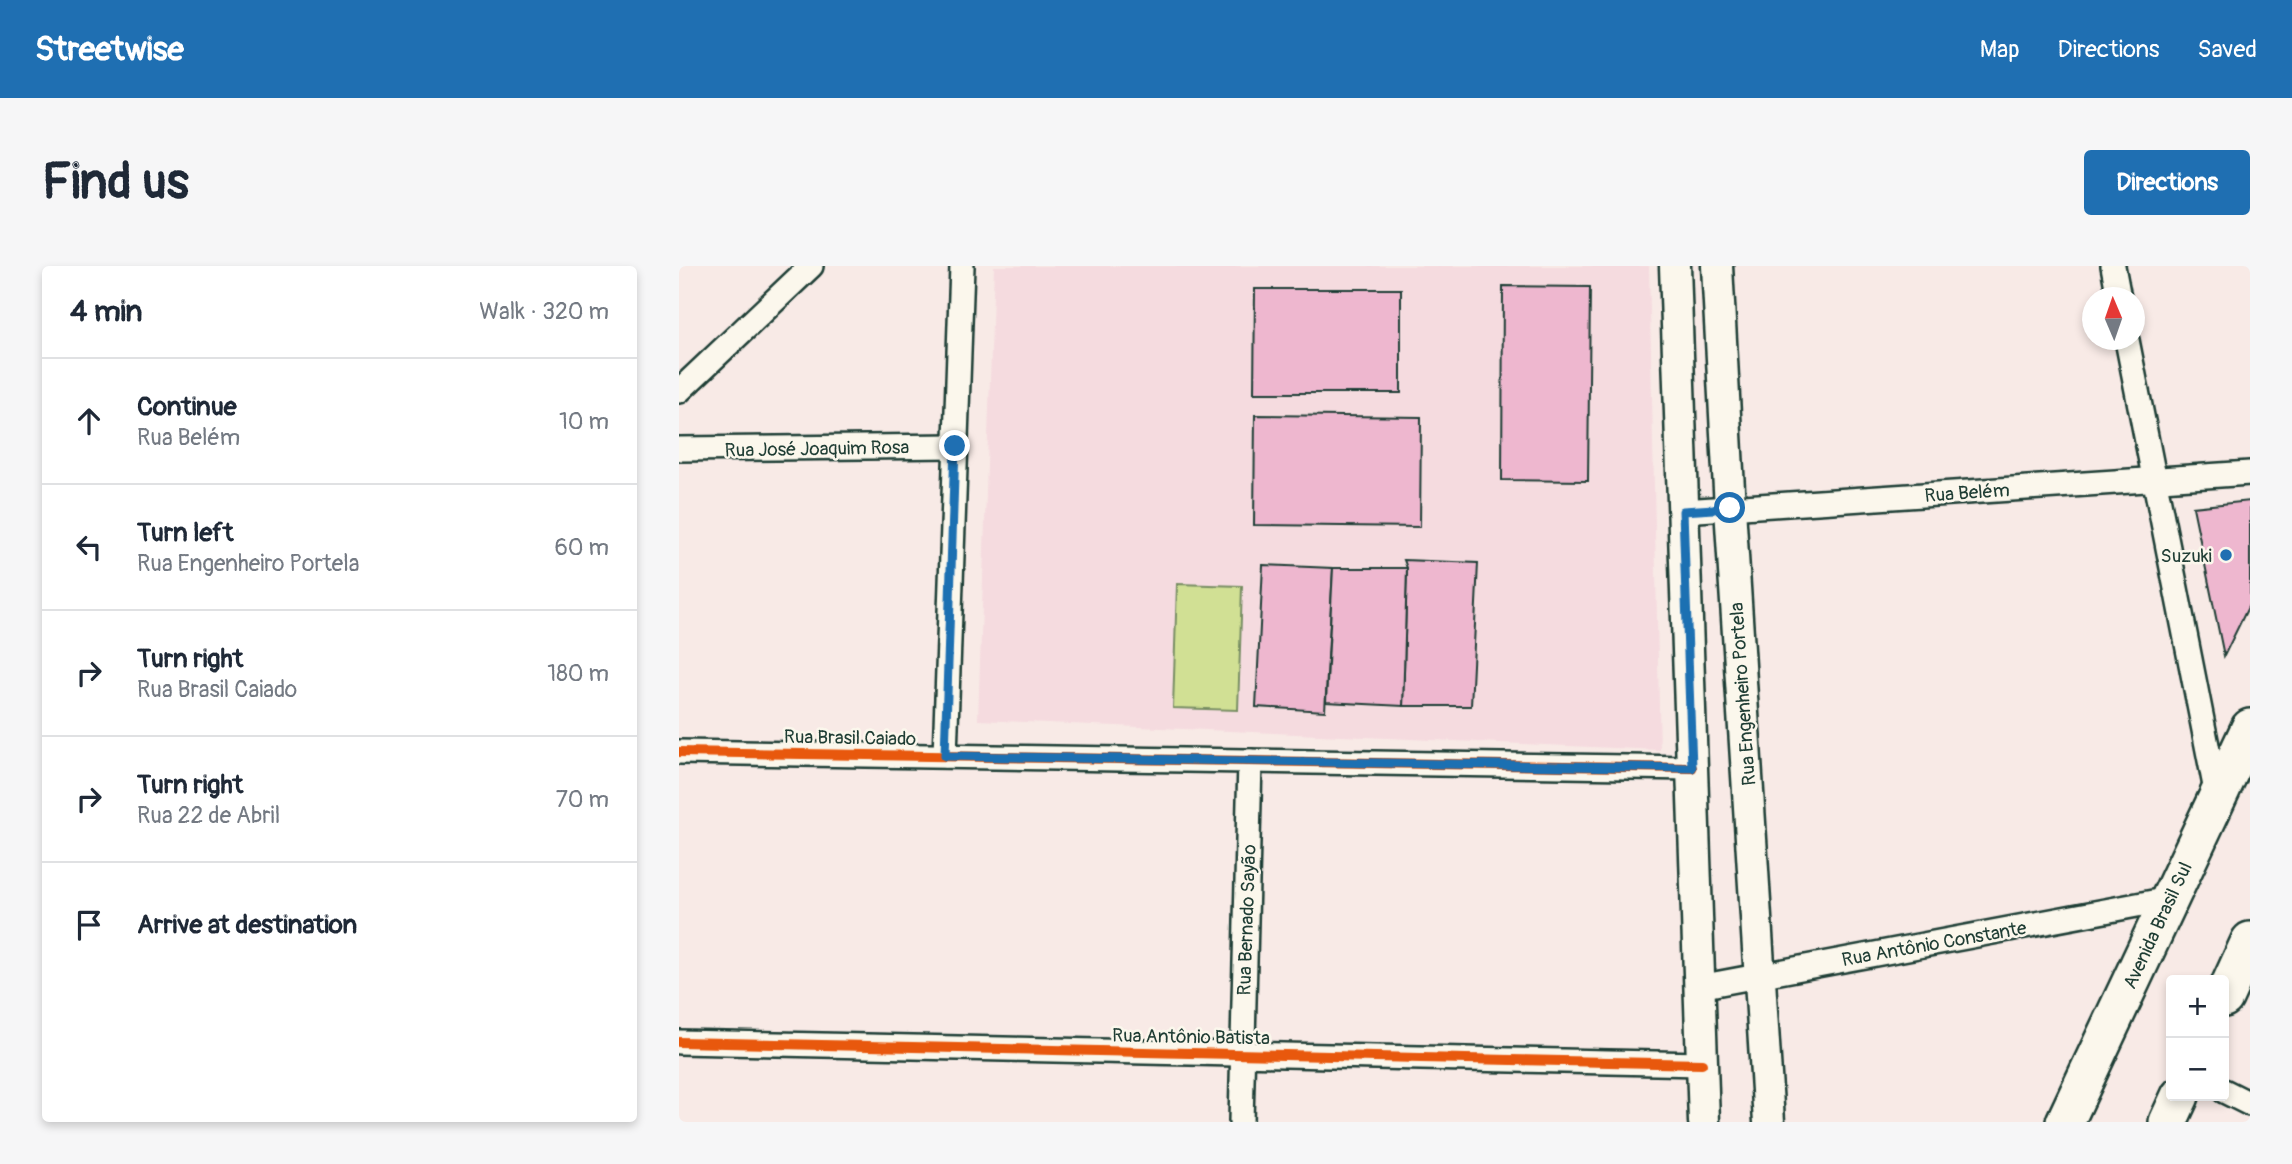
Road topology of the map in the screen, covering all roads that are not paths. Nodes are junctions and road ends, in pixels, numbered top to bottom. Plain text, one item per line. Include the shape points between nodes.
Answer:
1 (811, 266) edge
2 (962, 266) edge
3 (1675, 266) edge
4 (1717, 266) edge
5 (2113, 266) edge
6 (2117, 287) edge
7 (2129, 350) edge
8 (679, 391) edge
9 (955, 446) junction
10 (679, 449) edge
11 (2250, 473) edge
12 (2154, 480) junction
13 (1730, 508) junction
14 (1683, 511) junction
15 (2250, 728) edge
16 (679, 752) edge
17 (945, 756) junction
18 (1250, 761) junction
19 (1692, 768) junction
20 (2217, 797) junction
21 (2169, 899) junction
22 (2250, 941) edge
23 (1760, 975) junction
24 (1699, 987) junction
25 (2229, 987) edge
26 (679, 1042) edge
27 (1242, 1054) junction
28 (1702, 1064) junction
29 (2083, 1082) junction
30 (2229, 1094) edge
31 (2178, 1101) edge
32 (2250, 1104) edge
33 (1241, 1122) edge
34 (1704, 1122) edge
35 (1769, 1122) edge
36 (2065, 1122) edge
37 (2091, 1122) edge
38 (2168, 1122) edge

1 - 8 street
2 - 9 street
3 - 14 street
4 - 13 street, Rua Engenheiro Portela
5 - 6 street
7 - 12 street
9 - 10 street, Rua José Joaquim Rosa
9 - 17 street
11 - 12 street, Rua Belém
12 - 13 street, Rua Belém
12 - 20 street
13 - 14 street, Rua Belém
13 - 23 street, Rua Engenheiro Portela
14 - 19 street
15 - 20 main road, Avenida Brasil Sul
16 - 17 street, Rua Brasil Caiado
17 - 18 street, Rua Brasil Caiado
18 - 19 street, Rua Brasil Caiado
18 - 27 street, Rua Bernado Sayão
19 - 24 street
20 - 21 main road, Avenida Brasil Sul
21 - 23 street, Rua Antônio Constante
21 - 29 main road, Avenida Brasil Sul
22 - 25 main road
23 - 24 street, Rua Antônio Constante
23 - 35 street, Rua Engenheiro Portela
24 - 28 street
26 - 27 street, Rua Antônio Batista
27 - 28 street, Rua Antônio Batista
27 - 33 street, Rua Bernado Sayão
28 - 34 street
29 - 36 main road, Avenida Brasil Sul
29 - 37 main road
30 - 32 street
31 - 38 main road

